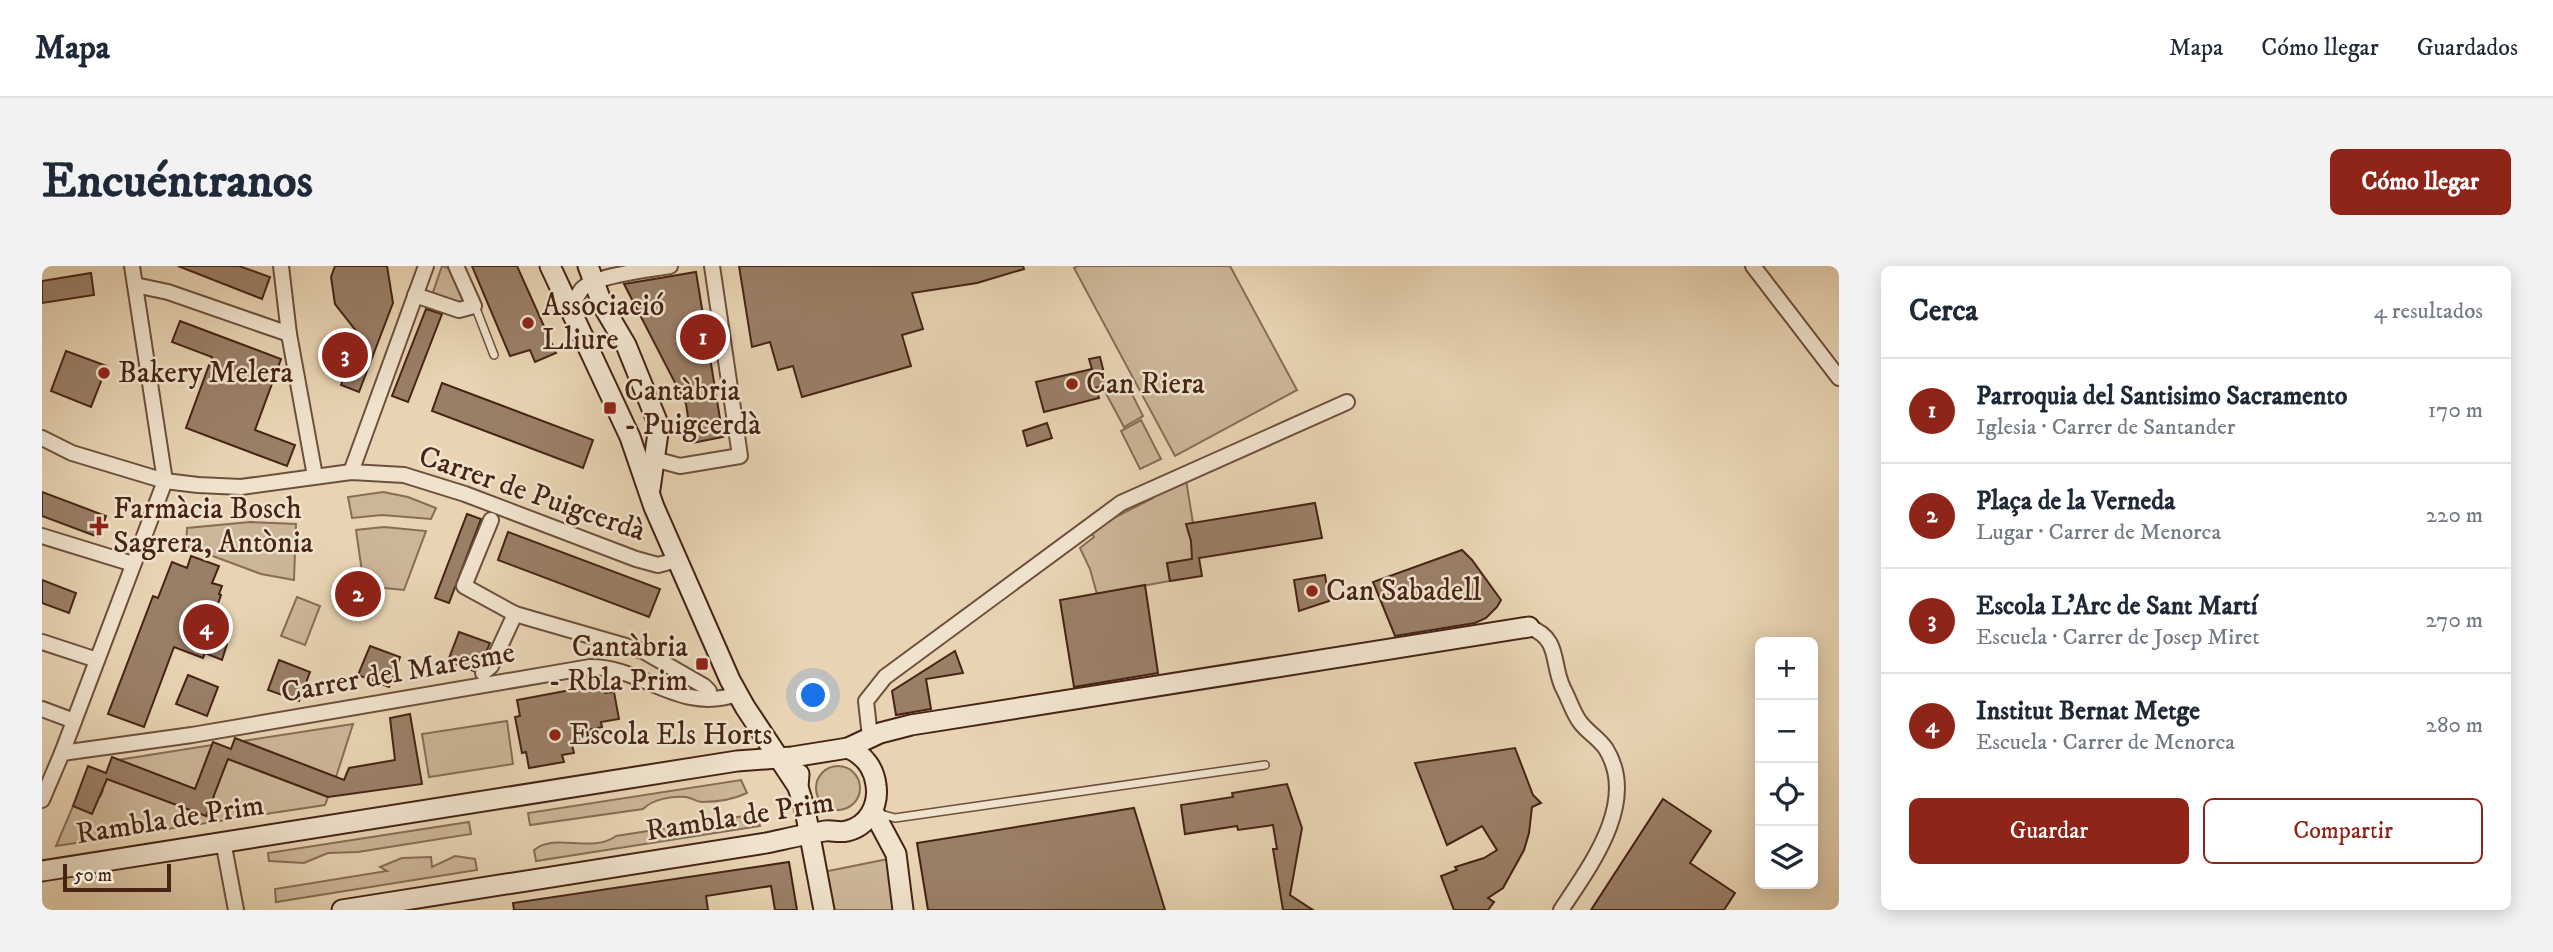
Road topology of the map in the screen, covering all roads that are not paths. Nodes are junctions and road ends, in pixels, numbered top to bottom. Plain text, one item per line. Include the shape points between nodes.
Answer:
1 (132, 266) edge
2 (281, 266) edge
3 (426, 266) edge
4 (456, 266) edge
5 (550, 266) edge
6 (670, 266) edge
7 (712, 266) edge
8 (1753, 266) edge
9 (591, 274) edge
10 (135, 285) junction
11 (415, 295) junction
12 (474, 306) junction
13 (572, 309) junction
14 (289, 334) junction
15 (494, 355) dead end
16 (1839, 378) edge
17 (1347, 402) dead end
18 (42, 438) edge
19 (654, 459) junction
20 (351, 472) junction
21 (316, 476) junction
22 (165, 481) junction
23 (649, 493) junction
24 (491, 520) dead end
25 (42, 536) edge
26 (677, 560) junction
27 (133, 564) junction
28 (515, 614) junction
29 (1529, 627) joint
30 (42, 642) edge
31 (97, 660) junction
32 (483, 673) dead end
33 (709, 691) dead end
34 (737, 694) junction
35 (42, 709) edge
36 (74, 721) junction
37 (870, 737) junction
38 (848, 748) junction
39 (62, 753) junction
40 (811, 755) junction
41 (779, 758) junction
42 (1265, 765) dead end
43 (870, 767) junction
44 (798, 787) junction
45 (42, 800) edge
46 (873, 811) junction
47 (819, 833) junction
48 (223, 841) junction
49 (42, 871) edge
50 (236, 910) edge
51 (342, 910) edge
52 (824, 910) edge
53 (903, 910) edge
54 (1561, 910) edge

1 - 10 street
2 - 14 street
3 - 11 street
4 - 12 street
5 - 13 main road
6 - 9 street via 612,276
7 - 19 street via 740,456 680,466
8 - 16 street
9 - 13 street
9 - 19 main road via 656,416 660,434
10 - 14 street
10 - 22 street
11 - 12 street via 459,310
11 - 20 street
12 - 15 lane
13 - 23 main road via 630,437
14 - 21 street
17 - 37 street via 1121,503 885,677 866,701
18 - 22 street, Carrer de Puigcerdà via 72,453
19 - 23 main road
20 - 21 street, Carrer de Puigcerdà
20 - 26 street, Carrer de Puigcerdà via 404,475 636,559 658,565
21 - 22 street, Carrer de Puigcerdà via 241,487
22 - 27 street
23 - 26 main road
24 - 28 street via 464,586
25 - 27 street
26 - 34 main road
27 - 31 street
28 - 32 street via 491,666
28 - 33 street via 643,650
29 - 37 main road via 911,725
29 - 54 street via 1549,638 1560,681 1581,723 1607,750 1617,775 1613,818
30 - 31 street
31 - 36 street
34 - 39 street, Carrer del Maresme via 696,700 590,667
34 - 41 main road
35 - 36 street
36 - 39 street
37 - 38 main road, Rambla de Prim
37 - 43 main road
38 - 40 main road, Rambla de Prim
38 - 43 main road
39 - 45 street
40 - 41 main road, Rambla de Prim
40 - 44 main road via 801,767
41 - 44 main road
41 - 48 main road, Rambla de Prim
42 - 46 lane, Rambla de Prim via 895,818
43 - 46 main road via 877,788
44 - 47 main road
46 - 47 main road, Rambla de Prim via 858,827
46 - 53 main road via 895,853
47 - 51 main road, Rambla de Prim
47 - 52 main road
48 - 49 main road, Rambla de Prim
48 - 50 street

